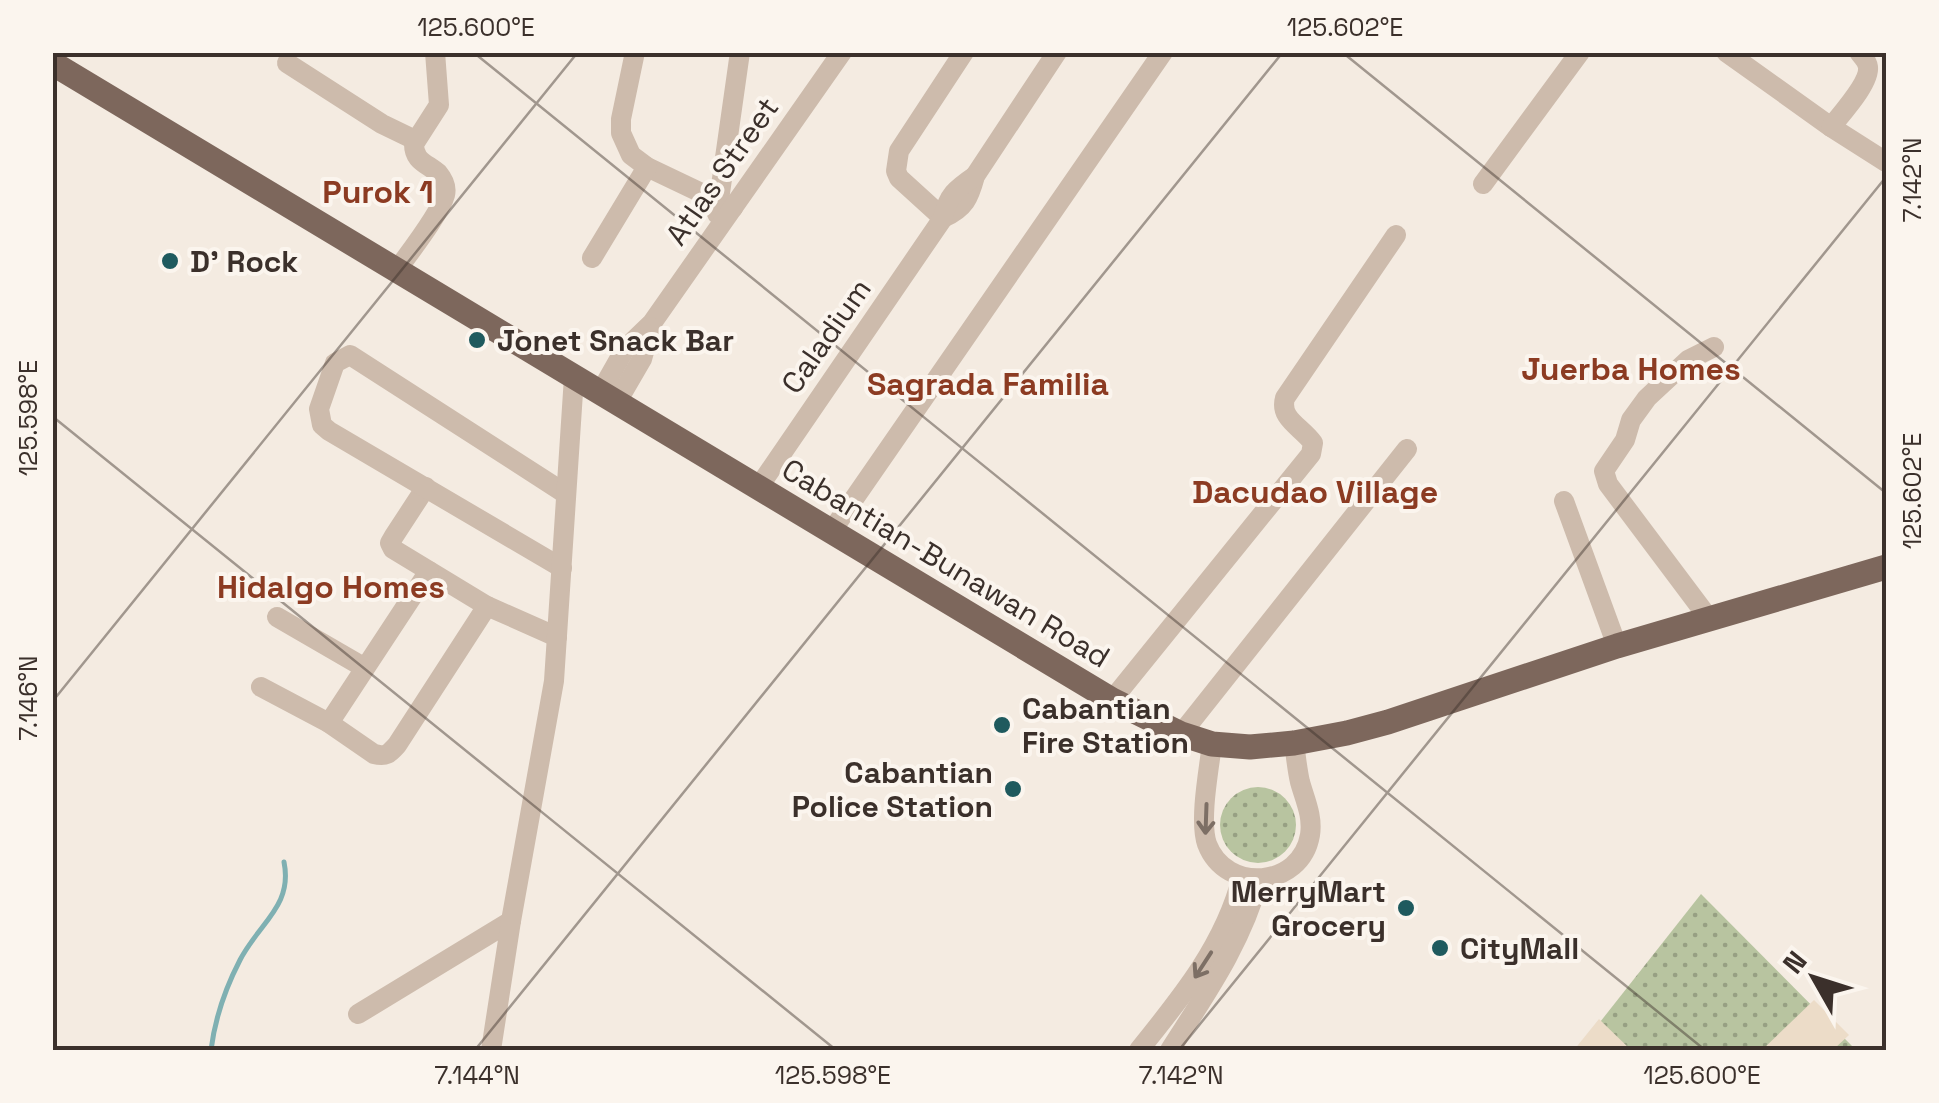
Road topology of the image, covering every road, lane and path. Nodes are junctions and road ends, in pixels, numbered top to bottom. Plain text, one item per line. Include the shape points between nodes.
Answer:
1 (435, 52) edge
2 (635, 52) edge
3 (740, 52) edge
4 (842, 52) edge
5 (964, 52) edge
6 (1057, 52) edge
7 (1163, 52) edge
8 (1580, 52) edge
9 (1726, 52) edge
10 (1858, 52) edge
11 (52, 63) edge
12 (287, 63) dead end
13 (1831, 127) junction
14 (412, 140) dead end
15 (1886, 162) edge
16 (647, 168) junction
17 (1482, 184) dead end
18 (726, 204) junction
19 (943, 218) junction
20 (1396, 235) dead end
21 (592, 258) dead end
22 (398, 270) junction
23 (1714, 347) dead end
24 (574, 377) junction
25 (608, 398) junction
26 (1407, 449) dead end
27 (426, 487) junction
28 (758, 488) junction
29 (566, 494) junction
30 (1564, 501) dead end
31 (830, 532) junction
32 (1886, 567) edge
33 (562, 568) junction
34 (429, 571) junction
35 (487, 606) junction
36 (277, 618) dead end
37 (1710, 620) junction
38 (557, 637) junction
39 (1617, 646) junction
40 (365, 668) junction
41 (261, 687) dead end
42 (1112, 700) junction
43 (329, 723) junction
44 (1181, 734) junction
45 (1212, 744) junction
46 (1294, 744) junction
47 (1251, 878) junction
48 (511, 921) junction
49 (1233, 931) junction
50 (358, 1014) dead end
51 (490, 1050) edge
52 (1139, 1050) edge
53 (1170, 1050) edge

1 - 22 street via 439,105 414,152 440,175 445,196
2 - 16 street via 621,132 631,155
3 - 18 street
4 - 18 street, Atlas Street
5 - 19 street via 897,161 899,178
6 - 19 street, Caladium via 975,176 969,196
7 - 31 street
8 - 17 street
9 - 13 street
10 - 13 street via 1868,74
11 - 22 main road, Cabantian-Bunawan Road
12 - 14 street
13 - 15 street
16 - 18 street
16 - 21 street
18 - 25 street, Atlas Street via 715,234 652,323 640,363
19 - 28 street, Caladium
20 - 42 street via 1284,398 1284,413 1313,443 1310,454
22 - 24 main road, Cabantian-Bunawan Road
23 - 37 street via 1688,360 1647,398 1604,470
24 - 25 main road, Cabantian-Bunawan Road
24 - 29 street
25 - 28 main road, Cabantian-Bunawan Road
26 - 44 street
27 - 29 street via 322,425 319,409 330,371 342,357 350,354
27 - 33 street
27 - 34 street via 390,542
28 - 31 main road, Cabantian-Bunawan Road
29 - 33 street
30 - 39 street
31 - 42 main road, Cabantian-Bunawan Road
32 - 37 main road, Cabantian-Bunawan Road
33 - 38 street
34 - 35 street
34 - 40 street
35 - 38 street
35 - 43 street via 388,754 374,754
36 - 40 street
37 - 39 main road, Cabantian-Bunawan Road
38 - 48 street
39 - 46 main road, Cabantian-Bunawan Road via 1388,722
40 - 43 street
41 - 43 street
42 - 44 main road, Cabantian-Bunawan Road
44 - 45 main road, Cabantian-Bunawan Road
45 - 46 main road, Cabantian-Bunawan Road
45 -> 47 street via 1205,838 1222,866
46 - 47 street via 1309,842 1284,872
47 - 49 street
48 - 50 street
48 - 51 street
49 -> 52 street
49 - 53 street

